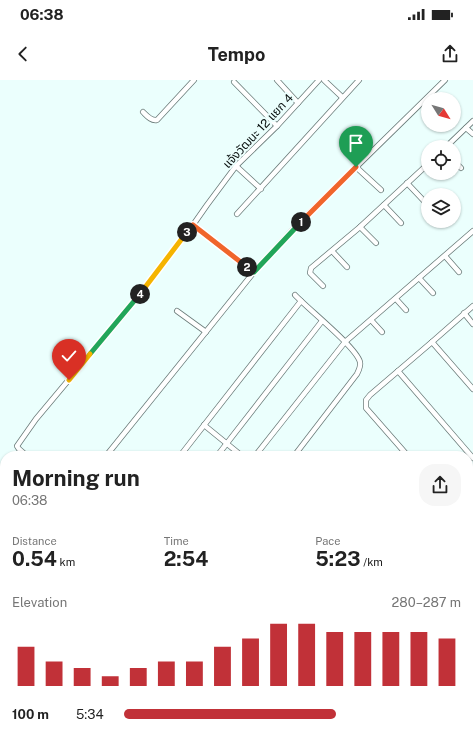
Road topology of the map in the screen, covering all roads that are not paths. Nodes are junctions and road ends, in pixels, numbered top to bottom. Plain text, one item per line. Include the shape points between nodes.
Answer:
1 (194, 80) edge
2 (277, 80) edge
3 (319, 80) edge
4 (324, 80) edge
5 (359, 80) edge
6 (445, 80) edge
7 (234, 82) dead end
8 (342, 97) junction
9 (298, 104) junction
10 (142, 112) dead end
11 (473, 121) edge
12 (277, 126) junction
13 (466, 128) junction
14 (473, 134) edge
15 (453, 140) edge
16 (236, 166) junction
17 (356, 167) junction
18 (421, 170) edge
19 (407, 183) junction
20 (261, 188) junction
21 (382, 190) dead end
22 (421, 198) edge
23 (384, 205) junction
24 (237, 214) dead end
25 (401, 223) dead end
26 (193, 225) junction
27 (360, 227) junction
28 (471, 233) edge
29 (473, 239) edge
30 (376, 243) dead end
31 (332, 251) junction
32 (445, 256) junction
33 (347, 266) dead end
34 (254, 272) junction
35 (459, 272) dead end
36 (419, 278) junction
37 (323, 286) dead end
38 (433, 293) dead end
39 (295, 295) dead end
40 (396, 299) junction
41 (300, 301) junction
42 (473, 306) edge
43 (406, 310) dead end
44 (177, 311) dead end
45 (464, 313) junction
46 (371, 320) junction
47 (322, 321) junction
48 (473, 324) edge
49 (206, 332) junction
50 (382, 332) dead end
51 (345, 342) junction
52 (432, 342) junction
53 (398, 371) junction
54 (473, 389) edge
55 (204, 425) junction
56 (227, 444) junction
57 (21, 451) edge
58 (110, 451) edge
59 (184, 451) edge
60 (221, 451) edge
61 (236, 451) edge
62 (259, 451) edge
63 (298, 451) edge
64 (404, 451) edge
65 (467, 451) edge

1 - 10 street via 157,120 150,119
2 - 9 street
3 - 9 street, แจ้งวัฒนะ 12 แยก 4
4 - 8 street
5 - 8 street
6 - 17 street
7 - 12 street
8 - 20 street
9 - 12 street, แจ้งวัฒนะ 12 แยก 4
11 - 13 street
12 - 16 street, แจ้งวัฒนะ 12 แยก 4
13 - 14 street
13 - 15 street
16 - 20 street
16 - 26 street, แจ้งวัฒนะ 12 แยก 4
17 - 21 street
17 - 34 street
18 - 19 street
19 - 22 street
19 - 23 street
20 - 24 street
23 - 25 street
23 - 27 street
26 - 34 street
26 - 57 street, แจ้งวัฒนะ 12 แยก 4 via 20,441 17,446
27 - 30 street
27 - 31 street
28 - 29 street
28 - 32 street
31 - 33 street
31 - 37 street via 310,270
32 - 35 street
32 - 36 street
34 - 49 street
36 - 38 street
36 - 40 street
39 - 41 street
40 - 43 street
40 - 46 street
41 - 47 street
41 - 55 street
42 - 45 street
44 - 49 street
45 - 48 street
45 - 52 street
46 - 50 street
46 - 51 street
47 - 51 street
47 - 56 street
49 - 58 street
51 - 62 street
51 - 63 street via 357,357 359,369
52 - 53 street
52 - 54 street
53 - 64 street via 370,394 366,400 366,408
53 - 65 street
55 - 56 street
55 - 59 street
56 - 60 street
56 - 61 street

